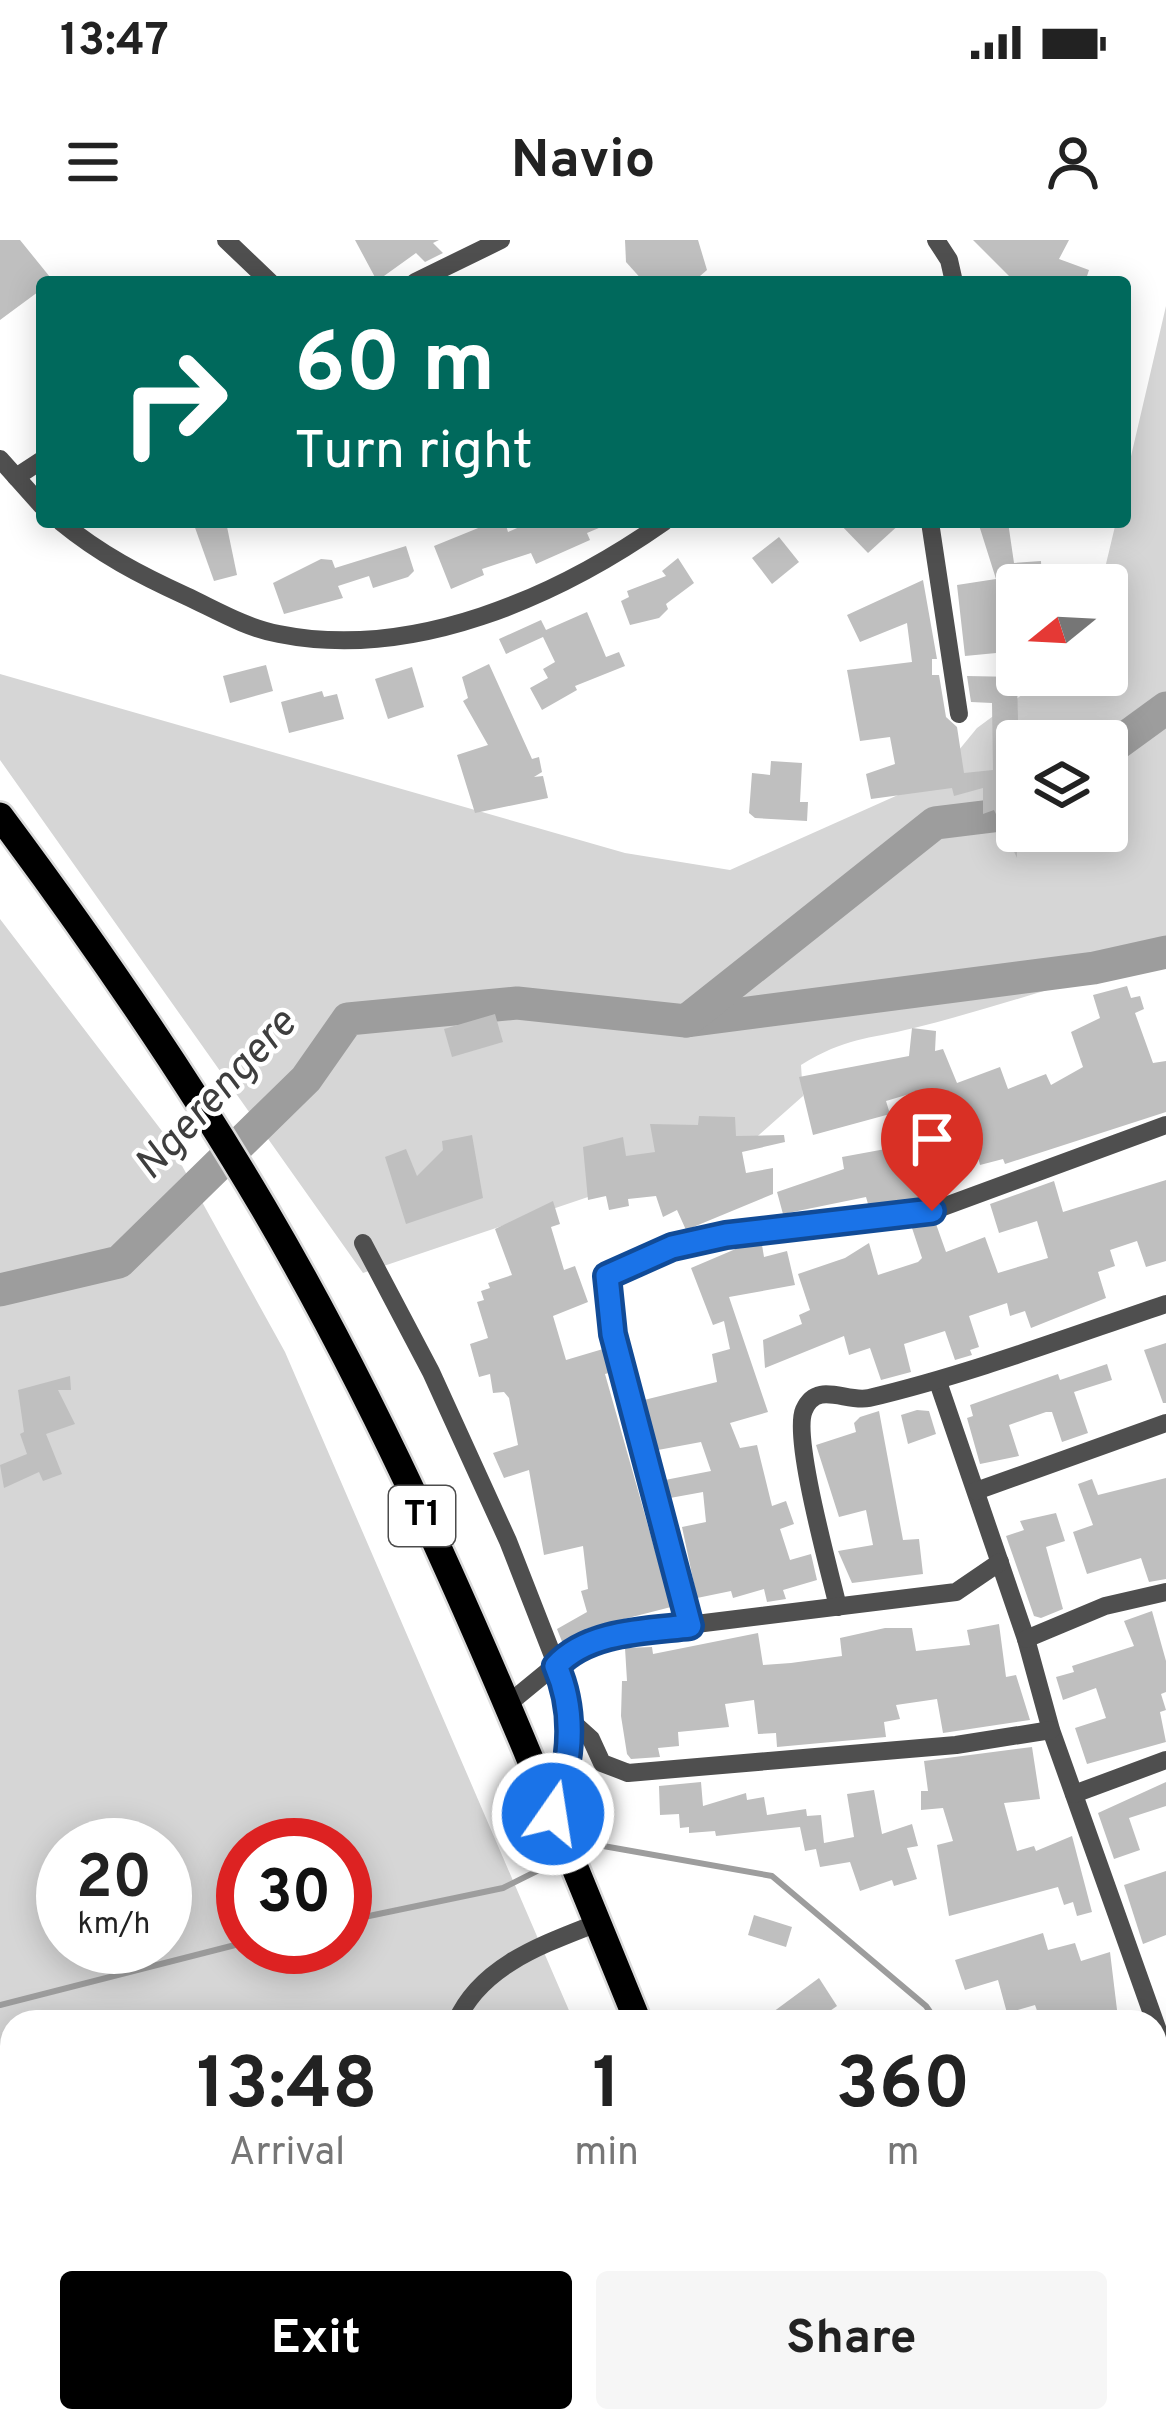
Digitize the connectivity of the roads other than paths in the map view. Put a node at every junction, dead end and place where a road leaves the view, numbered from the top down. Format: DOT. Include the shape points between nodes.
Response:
graph roads {
  1 [pos="226,240"];
  2 [pos="501,240"];
  3 [pos="936,240"];
  4 [pos="264,276"];
  5 [pos="427,276"];
  6 [pos="953,276"];
  7 [pos="0,458"];
  8 [pos="36,464"];
  9 [pos="16,477"];
  10 [pos="36,499"];
  11 [pos="69,528"];
  12 [pos="655,528"];
  13 [pos="931,528"];
  14 [pos="959,714"];
  15 [pos="0,816"];
  16 [pos="1166,1125"];
  17 [pos="364,1244"];
  18 [pos="1166,1304"];
  19 [pos="938,1382"];
  20 [pos="1166,1423"];
  21 [pos="976,1491"];
  22 [pos="1000,1562"];
  23 [pos="1166,1592"];
  24 [pos="838,1607"];
  25 [pos="690,1626"];
  26 [pos="1026,1639"];
  27 [pos="556,1666"];
  28 [pos="508,1705"];
  29 [pos="569,1720"];
  30 [pos="1051,1730"];
  31 [pos="1166,1760"];
  32 [pos="1074,1794"];
  33 [pos="557,1824"];
  34 [pos="597,1923"];
  35 [pos="464,2010"];
  36 [pos="633,2010"];
  37 [pos="1151,2010"];
  1 -- 4 [label="street"];
  2 -- 5 [label="street"];
  3 -- 6 [label="street"];
  7 -- 9 [label="street"];
  8 -- 9 [label="street"];
  9 -- 10 [label="street"];
  11 -- 12 [label="street" via="124,568 260,630 362,639 459,622 526,599"];
  13 -- 14 [label="street"];
  15 -- 28 [label="highway, T1" via="263,1207 407,1485"];
  16 -- 25 [label="street" via="932,1211 726,1235 672,1247 607,1276 613,1334"];
  17 -- 27 [label="street" via="515,1556"];
  18 -- 19 [label="street"];
  19 -- 21 [label="street"];
  19 -- 24 [label="street" via="859,1400 826,1393 804,1408 803,1448"];
  20 -- 21 [label="street"];
  21 -- 22 [label="street"];
  22 -- 24 [label="street" via="956,1592"];
  22 -- 26 [label="street"];
  23 -- 26 [label="street" via="1105,1606"];
  24 -- 25 [label="street"];
  25 -- 27 [label="street" via="623,1633"];
  26 -- 30 [label="street"];
  27 -- 28 [label="street"];
  27 -- 29 [label="street"];
  28 -- 33 [label="highway, T1"];
  29 -- 30 [label="street" via="602,1763 628,1773"];
  29 -- 33 [label="street"];
  30 -- 32 [label="street"];
  31 -- 32 [label="street"];
  32 -- 37 [label="street"];
  33 -- 34 [label="highway, T1"];
  34 -- 35 [label="street" via="521,1954"];
  34 -- 36 [label="highway, T1"];
}
